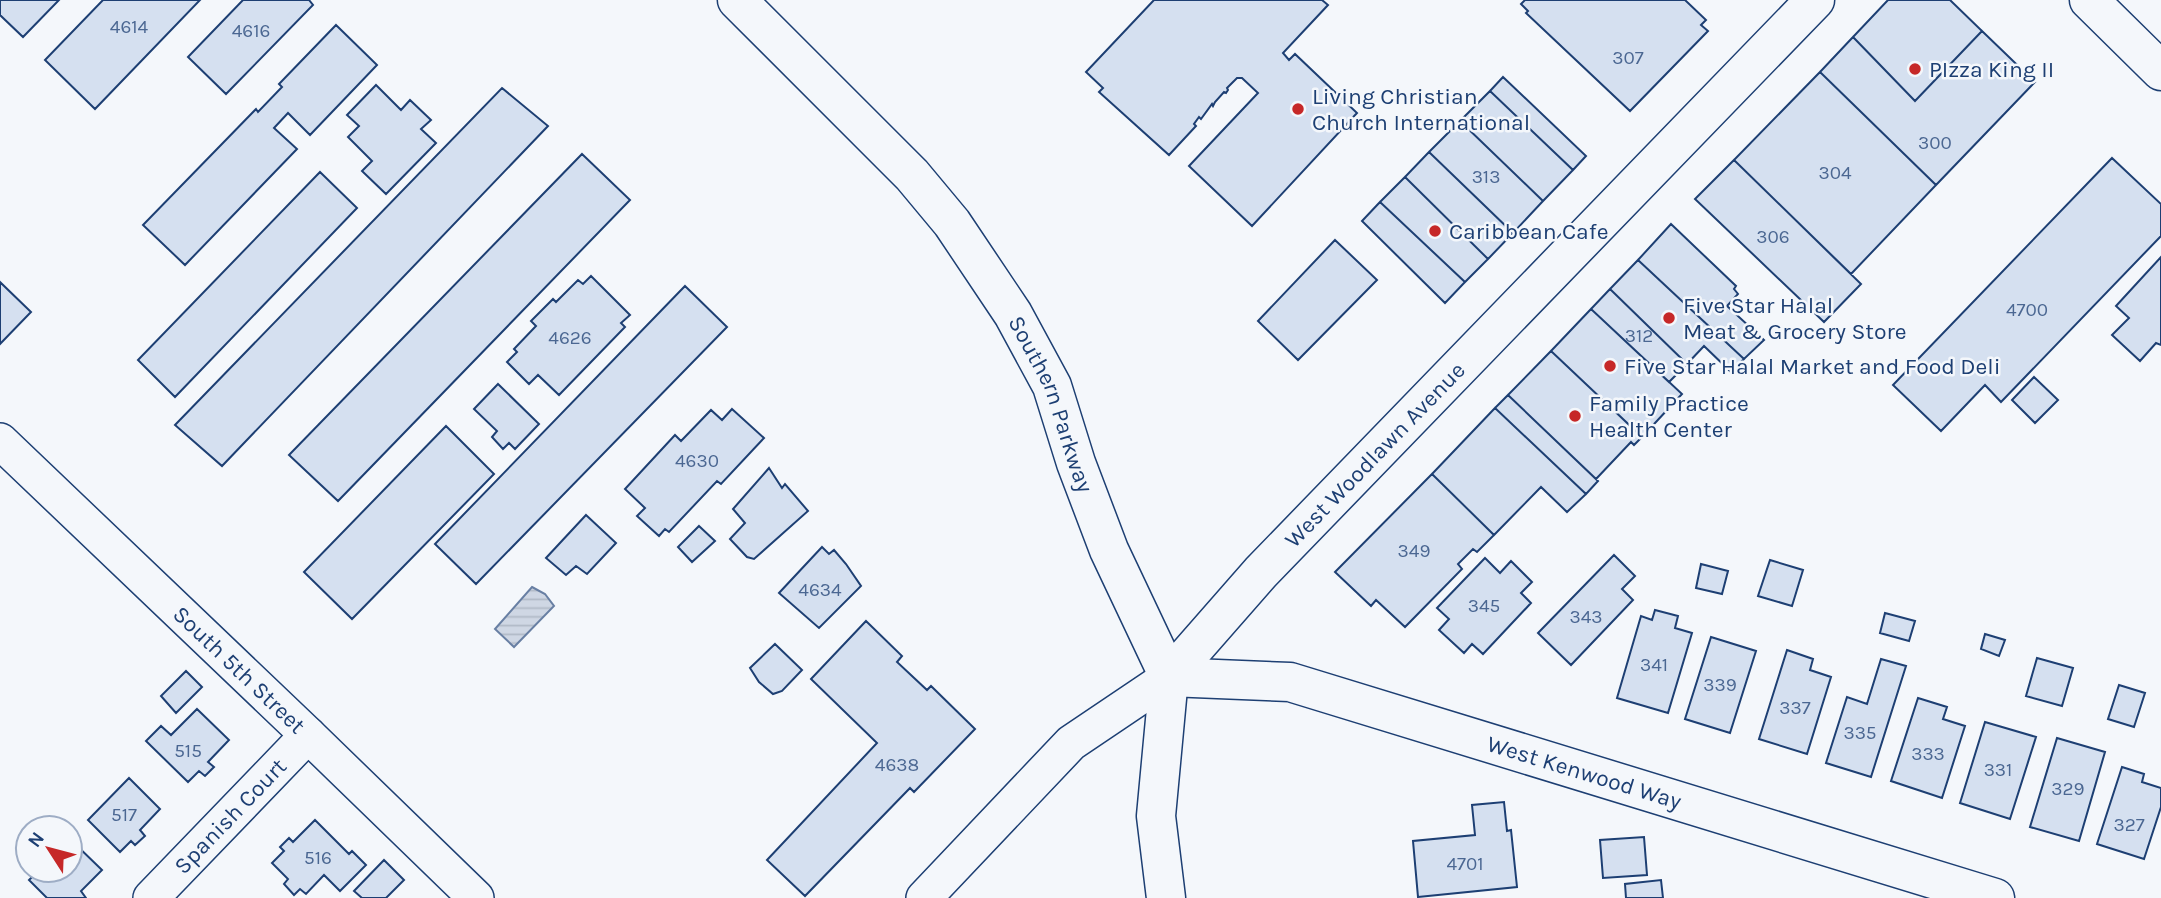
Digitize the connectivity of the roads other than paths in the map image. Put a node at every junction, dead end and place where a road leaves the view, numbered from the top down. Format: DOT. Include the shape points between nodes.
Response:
graph roads {
  1 [pos="737,0"];
  2 [pos="1815,0"];
  3 [pos="2089,0"];
  4 [pos="2161,71"];
  5 [pos="0,441"];
  6 [pos="1169,677"];
  7 [pos="308,735"];
  8 [pos="151,898"];
  9 [pos="476,898"];
  10 [pos="924,898"];
  11 [pos="1166,898"];
  12 [pos="1996,898"];
  1 -- 6 [label="main road, Southern Parkway" via="912,175 952,223 1013,314 1052,386 1110,550"];
  2 -- 6 [label="main road, West Woodlawn Avenue" via="1261,572"];
  3 -- 4 [label="main road"];
  5 -- 7 [label="street, South 5th Street"];
  6 -- 10 [label="street, West Woodlawn Avenue" via="1071,743"];
  6 -- 11 [label="main road" via="1156,816"];
  6 -- 12 [label="main road, West Kenwood Way" via="1290,682"];
  7 -- 8 [label="street, Spanish Court"];
  7 -- 9 [label="street, South 5th Street"];
}
